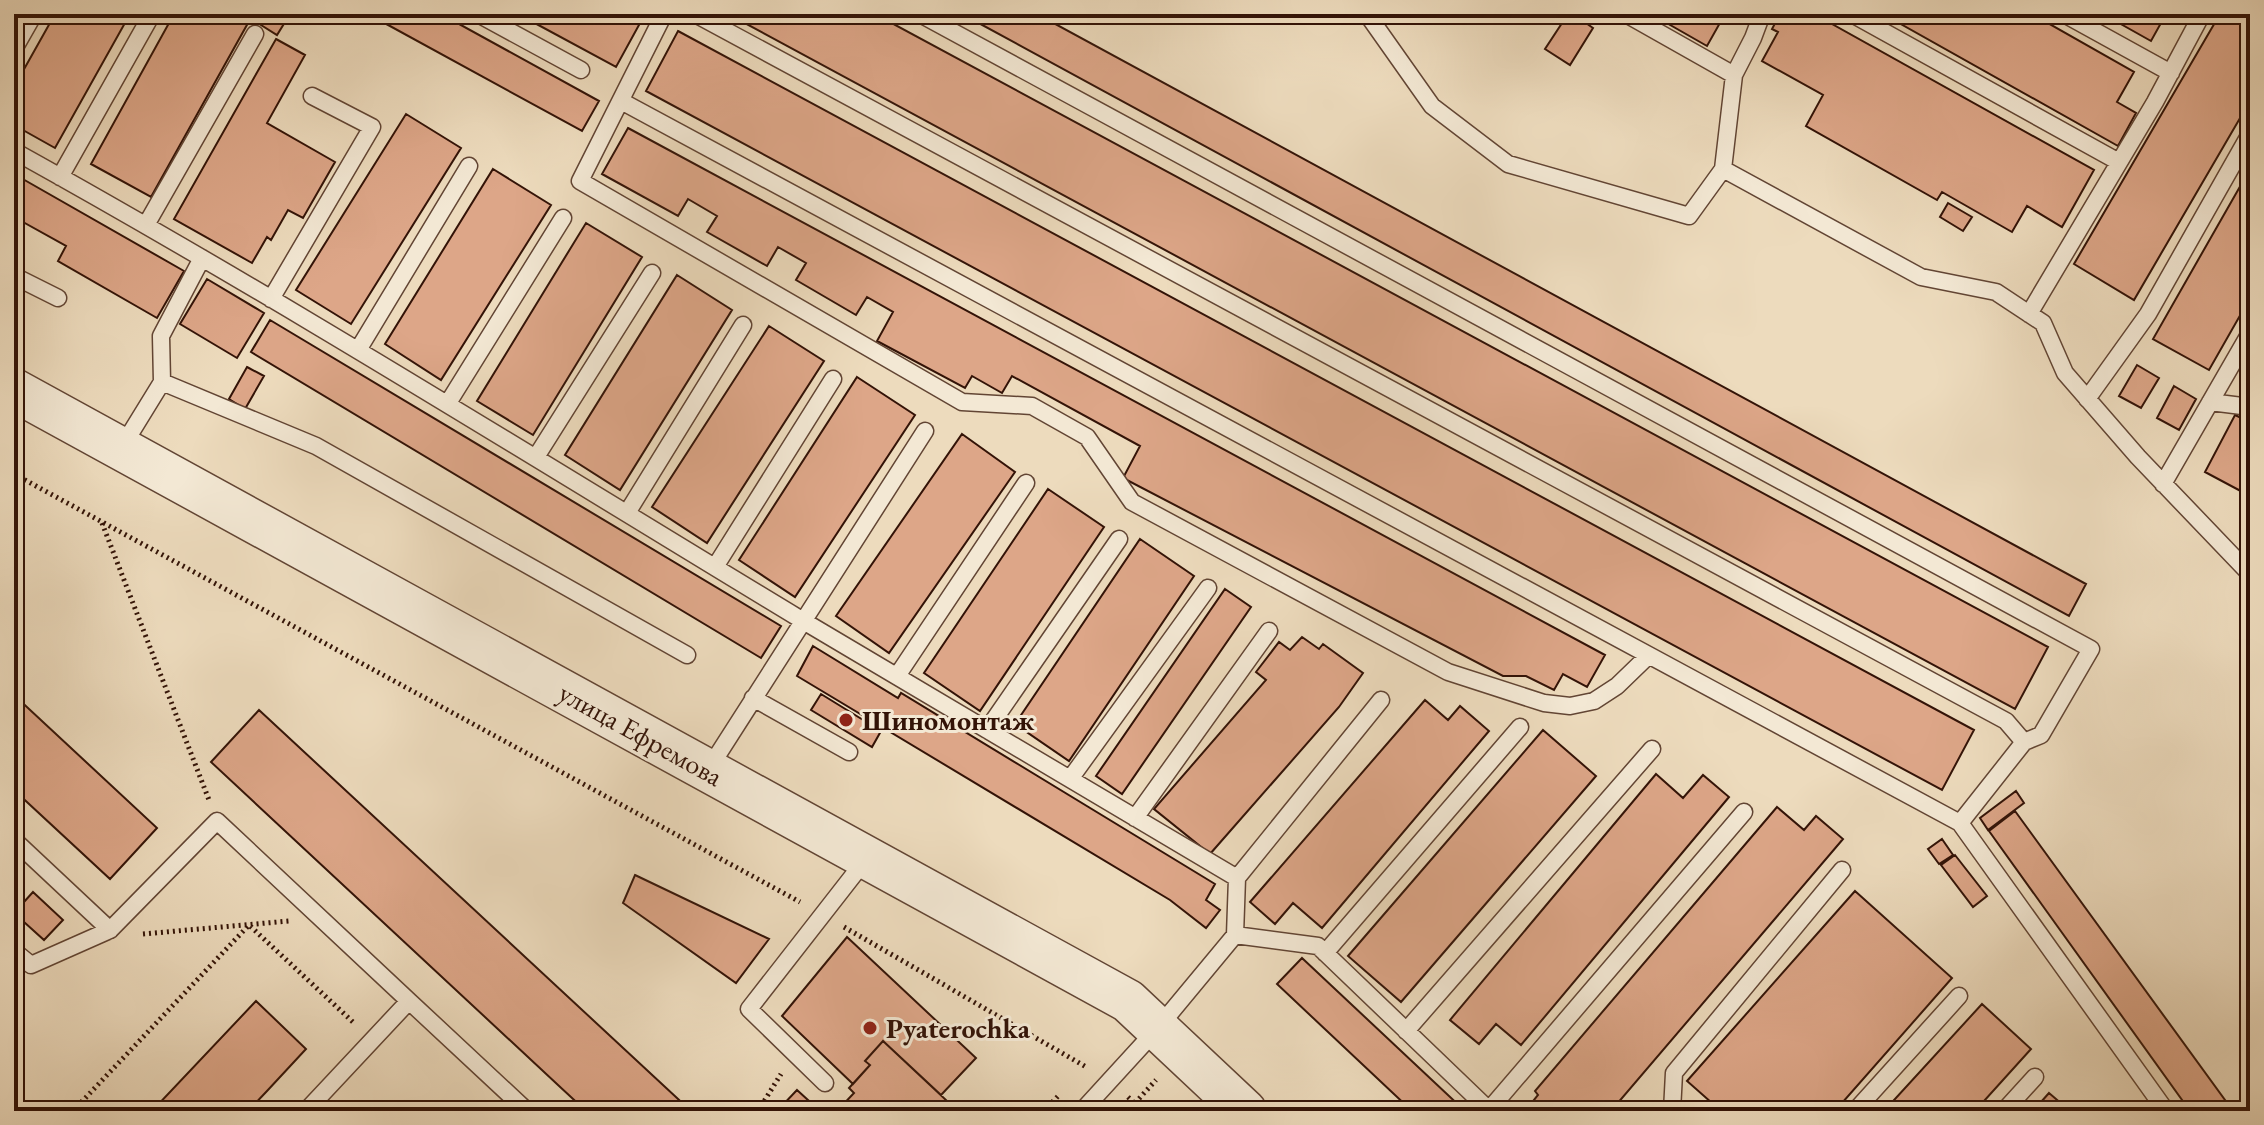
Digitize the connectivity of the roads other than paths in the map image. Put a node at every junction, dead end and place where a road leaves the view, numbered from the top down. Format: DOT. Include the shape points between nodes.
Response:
graph roads {
  1 [pos="34,14"];
  2 [pos="152,14"];
  3 [pos="478,14"];
  4 [pos="664,14"];
  5 [pos="695,14"];
  6 [pos="920,14"];
  7 [pos="1367,14"];
  8 [pos="1626,14"];
  9 [pos="1762,14"];
  10 [pos="1852,14"];
  11 [pos="2064,14"];
  12 [pos="2202,14"];
  13 [pos="255,34"];
  14 [pos="14,49"];
  15 [pos="581,70"];
  16 [pos="2171,73"];
  17 [pos="1734,75"];
  18 [pos="312,96"];
  19 [pos="621,101"];
  20 [pos="2250,134"];
  21 [pos="14,151"];
  22 [pos="2119,162"];
  23 [pos="469,166"];
  24 [pos="1723,169"];
  25 [pos="60,177"];
  26 [pos="563,218"];
  27 [pos="146,225"];
  28 [pos="202,258"];
  29 [pos="652,273"];
  30 [pos="14,276"];
  31 [pos="58,298"];
  32 [pos="271,299"];
  33 [pos="2029,314"];
  34 [pos="743,325"];
  35 [pos="2250,333"];
  36 [pos="358,350"];
  37 [pos="833,379"];
  38 [pos="162,382"];
  39 [pos="14,390"];
  40 [pos="2087,399"];
  41 [pos="2210,402"];
  42 [pos="448,403"];
  43 [pos="2250,407"];
  44 [pos="925,431"];
  45 [pos="121,449"];
  46 [pos="536,457"];
  47 [pos="1026,483"];
  48 [pos="2163,484"];
  49 [pos="627,513"];
  50 [pos="1119,539"];
  51 [pos="715,567"];
  52 [pos="2250,574"];
  53 [pos="1208,588"];
  54 [pos="803,620"];
  55 [pos="1269,631"];
  56 [pos="687,655"];
  57 [pos="1648,656"];
  58 [pos="897,676"];
  59 [pos="753,698"];
  60 [pos="1381,700"];
  61 [pos="1520,727"];
  62 [pos="987,730"];
  63 [pos="2024,742"];
  64 [pos="1652,749"];
  65 [pos="849,752"];
  66 [pos="707,770"];
  67 [pos="1070,779"];
  68 [pos="1744,812"];
  69 [pos="1135,818"];
  70 [pos="1960,823"];
  71 [pos="14,840"];
  72 [pos="867,858"];
  73 [pos="1842,870"];
  74 [pos="1237,878"];
  75 [pos="110,930"];
  76 [pos="1235,935"];
  77 [pos="14,951"];
  78 [pos="1325,953"];
  79 [pos="1959,996"];
  80 [pos="409,1001"];
  81 [pos="1157,1029"];
  82 [pos="1406,1031"];
  83 [pos="2035,1077"];
  84 [pos="825,1083"];
  85 [pos="306,1111"];
  86 [pos="527,1111"];
  87 [pos="1082,1111"];
  88 [pos="1245,1111"];
  89 [pos="1489,1111"];
  90 [pos="1672,1111"];
  91 [pos="1855,1111"];
  92 [pos="2004,1111"];
  93 [pos="2166,1111"];
  1 -- 14 [label="lane"];
  2 -- 25 [label="lane"];
  3 -- 15 [label="lane"];
  4 -- 19 [label="lane"];
  5 -- 63 [label="lane" via="2006,721"];
  6 -- 63 [label="lane" via="2091,649 2041,735"];
  7 -- 24 [label="lane" via="1432,106 1508,164 1689,216"];
  8 -- 17 [label="lane"];
  9 -- 17 [label="lane"];
  10 -- 22 [label="lane"];
  11 -- 16 [label="lane"];
  12 -- 16 [label="lane"];
  13 -- 27 [label="lane"];
  16 -- 22 [label="lane"];
  17 -- 24 [label="lane"];
  18 -- 32 [label="lane" via="372,127"];
  19 -- 57 [label="lane"];
  19 -- 57 [label="lane" via="580,181 962,402 1032,406 1087,437 1132,502 1448,672 1544,703 1570,706 1594,701"];
  20 -- 40 [label="lane" via="2148,314"];
  21 -- 25 [label="lane"];
  22 -- 33 [label="lane"];
  23 -- 36 [label="lane"];
  24 -- 33 [label="lane" via="1921,277 1996,292"];
  25 -- 27 [label="lane"];
  26 -- 42 [label="lane"];
  27 -- 28 [label="lane"];
  28 -- 32 [label="lane"];
  28 -- 38 [label="lane" via="161,336"];
  29 -- 46 [label="lane"];
  30 -- 31 [label="lane"];
  32 -- 36 [label="lane"];
  33 -- 40 [label="lane" via="2043,323 2065,373"];
  34 -- 49 [label="lane"];
  35 -- 41 [label="lane"];
  36 -- 42 [label="lane"];
  37 -- 51 [label="lane"];
  38 -- 45 [label="lane"];
  38 -- 56 [label="lane" via="316,446"];
  39 -- 45 [label="street, улица Ефремова"];
  40 -- 48 [label="lane"];
  41 -- 43 [label="lane"];
  41 -- 48 [label="lane"];
  42 -- 46 [label="lane"];
  44 -- 54 [label="lane"];
  45 -- 66 [label="street, улица Ефремова"];
  46 -- 49 [label="lane"];
  47 -- 58 [label="lane"];
  48 -- 52 [label="lane"];
  49 -- 51 [label="lane"];
  50 -- 62 [label="lane"];
  51 -- 54 [label="lane"];
  53 -- 67 [label="lane"];
  54 -- 58 [label="lane"];
  54 -- 59 [label="lane"];
  55 -- 69 [label="lane"];
  57 -- 70 [label="lane"];
  58 -- 62 [label="lane"];
  59 -- 65 [label="lane"];
  59 -- 66 [label="lane"];
  60 -- 74 [label="lane"];
  61 -- 78 [label="lane"];
  62 -- 67 [label="lane"];
  63 -- 70 [label="lane"];
  64 -- 82 [label="lane"];
  66 -- 72 [label="street, улица Ефремова"];
  67 -- 69 [label="lane"];
  68 -- 89 [label="lane"];
  69 -- 74 [label="lane"];
  70 -- 93 [label="lane"];
  71 -- 75 [label="lane"];
  72 -- 81 [label="street, улица Ефремова" via="1128,1001"];
  72 -- 84 [label="lane" via="749,1009"];
  73 -- 90 [label="lane" via="1674,1073"];
  74 -- 76 [label="lane"];
  75 -- 77 [label="lane" via="31,965"];
  75 -- 80 [label="lane" via="217,821"];
  76 -- 78 [label="lane" via="1318,946"];
  76 -- 81 [label="lane"];
  78 -- 82 [label="lane"];
  79 -- 91 [label="lane"];
  80 -- 85 [label="lane"];
  80 -- 86 [label="lane"];
  81 -- 87 [label="lane"];
  81 -- 88 [label="street, улица Ефремова"];
  82 -- 89 [label="lane"];
  83 -- 92 [label="lane"];
}
